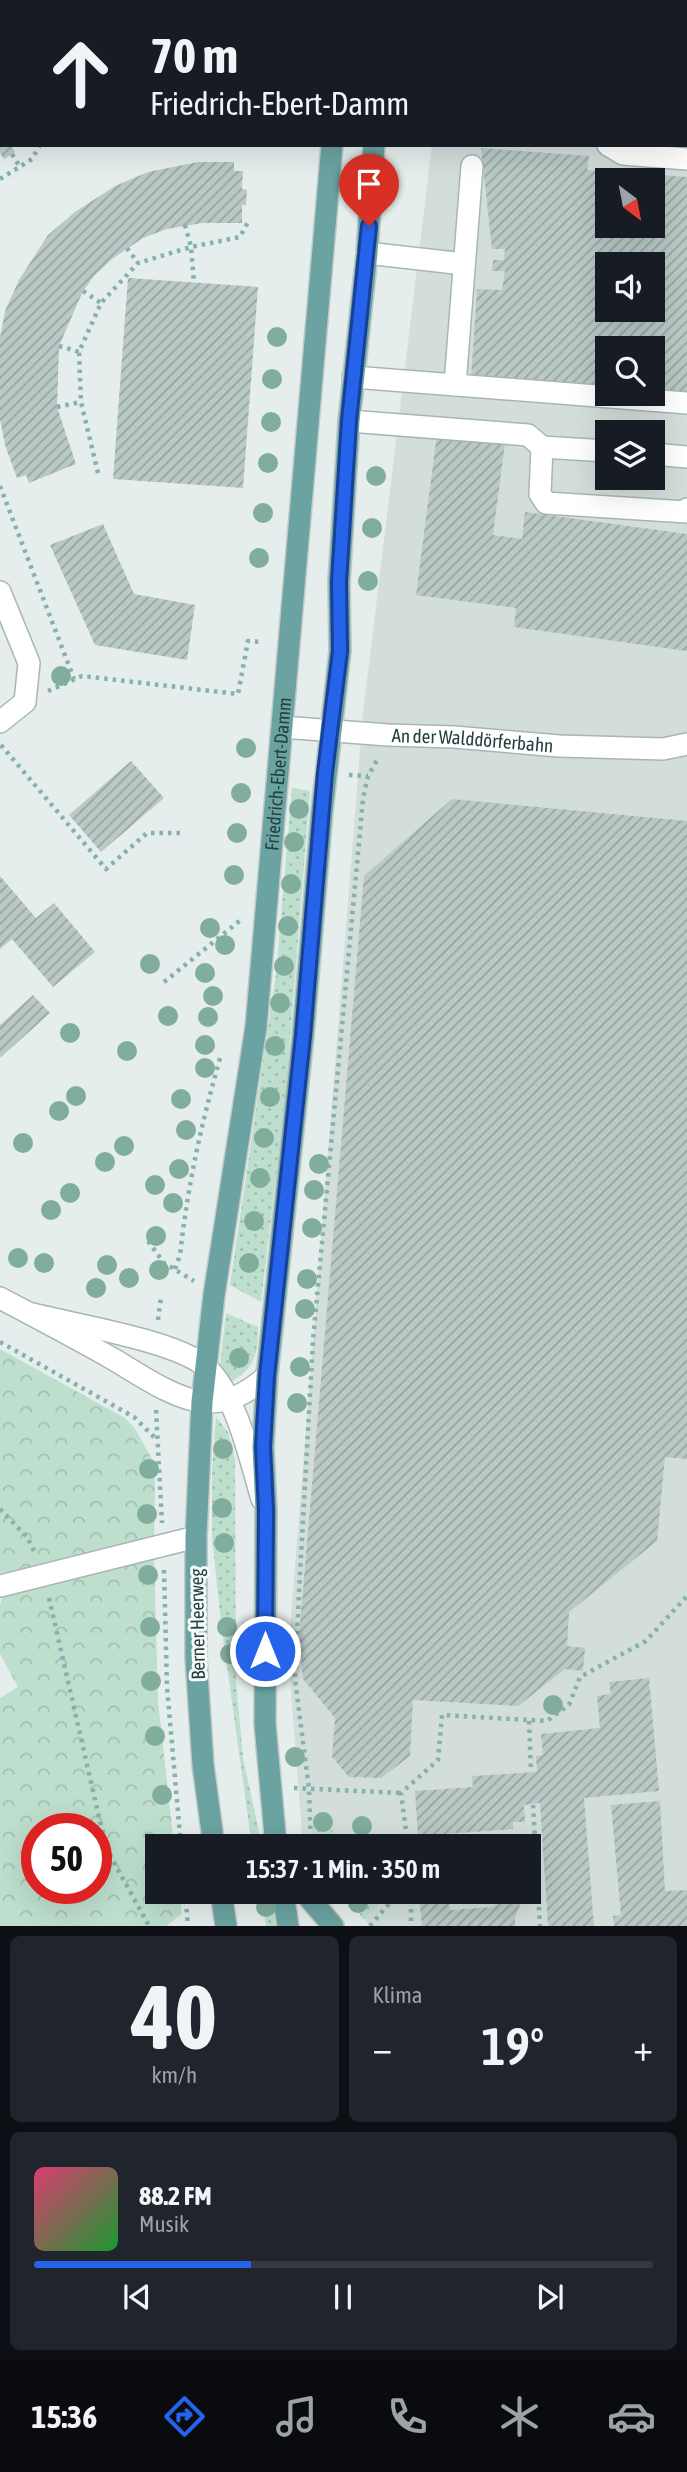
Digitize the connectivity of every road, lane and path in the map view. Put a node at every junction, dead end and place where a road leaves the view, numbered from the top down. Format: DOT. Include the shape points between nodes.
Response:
graph roads {
  1 [pos="39,147"];
  2 [pos="332,147"];
  3 [pos="374,147"];
  4 [pos="611,147"];
  5 [pos="12,154"];
  6 [pos="687,159"];
  7 [pos="472,166"];
  8 [pos="20,167"];
  9 [pos="0,179"];
  10 [pos="249,220"];
  11 [pos="185,225"];
  12 [pos="191,247"];
  13 [pos="127,248"];
  14 [pos="367,253"];
  15 [pos="138,263"];
  16 [pos="464,264"];
  17 [pos="194,282"];
  18 [pos="83,290"];
  19 [pos="101,303"];
  20 [pos="59,346"];
  21 [pos="79,352"];
  22 [pos="353,377"];
  23 [pos="455,385"];
  24 [pos="81,402"];
  25 [pos="687,403"];
  26 [pos="57,407"];
  27 [pos="349,421"];
  28 [pos="542,447"];
  29 [pos="595,451"];
  30 [pos="665,455"];
  31 [pos="687,457"];
  32 [pos="98,473"];
  33 [pos="0,486"];
  34 [pos="687,509"];
  35 [pos="0,592"];
  36 [pos="261,642"];
  37 [pos="74,679"];
  38 [pos="25,702"];
  39 [pos="0,722"];
  40 [pos="282,727"];
  41 [pos="330,731"];
  42 [pos="0,744"];
  43 [pos="687,744"];
  44 [pos="663,749"];
  45 [pos="687,757"];
  46 [pos="377,760"];
  47 [pos="183,833"];
  48 [pos="268,901"];
  49 [pos="164,982"];
  50 [pos="221,1055"];
  51 [pos="148,1241"];
  52 [pos="176,1269"];
  53 [pos="214,1296"];
  54 [pos="0,1298"];
  55 [pos="32,1314"];
  56 [pos="0,1342"];
  57 [pos="205,1367"];
  58 [pos="267,1376"];
  59 [pos="229,1400"];
  60 [pos="202,1402"];
  61 [pos="156,1429"];
  62 [pos="157,1440"];
  63 [pos="0,1509"];
  64 [pos="266,1511"];
  65 [pos="196,1537"];
  66 [pos="163,1545"];
  67 [pos="44,1573"];
  68 [pos="0,1586"];
  69 [pos="687,1596"];
  70 [pos="528,1721"];
  71 [pos="531,1772"];
  72 [pos="270,1786"];
  73 [pos="309,1788"];
  74 [pos="401,1793"];
  75 [pos="533,1805"];
  76 [pos="180,1834"];
  77 [pos="212,1834"];
  78 [pos="275,1834"];
  79 [pos="311,1834"];
  80 [pos="406,1834"];
  81 [pos="535,1834"];
  82 [pos="186,1904"];
  83 [pos="223,1904"];
  84 [pos="285,1904"];
  85 [pos="314,1904"];
  86 [pos="389,1904"];
  87 [pos="411,1904"];
  88 [pos="539,1904"];
  89 [pos="149,1926"];
  90 [pos="188,1926"];
  91 [pos="226,1926"];
  92 [pos="288,1926"];
  93 [pos="333,1926"];
  94 [pos="370,1926"];
  95 [pos="411,1926"];
  96 [pos="540,1926"];
  1 -- 8 [label="path"];
  2 -- 40 [label="main road, Friedrich-Ebert-Damm"];
  3 -- 14 [label="main road"];
  4 -- 6 [label="street" via="623,154"];
  5 -- 8 [label="path"];
  7 -- 16 [label="street"];
  8 -- 9 [label="path"];
  10 -- 12 [label="path" via="240,237"];
  11 -- 12 [label="path"];
  12 -- 15 [label="path"];
  12 -- 17 [label="path"];
  13 -- 15 [label="path"];
  14 -- 16 [label="street"];
  14 -- 22 [label="main road"];
  15 -- 19 [label="path"];
  16 -- 23 [label="street"];
  18 -- 19 [label="path"];
  19 -- 21 [label="path"];
  20 -- 21 [label="path"];
  21 -- 24 [label="path"];
  22 -- 23 [label="street"];
  22 -- 27 [label="main road"];
  23 -- 25 [label="street"];
  24 -- 26 [label="path"];
  24 -- 32 [label="path"];
  27 -- 28 [label="street" via="528,435"];
  27 -- 41 [label="main road" via="339,582 340,651"];
  28 -- 29 [label="street"];
  28 -- 34 [label="street" via="540,494 546,503"];
  30 -- 31 [label="street"];
  33 -- 37 [label="path"];
  35 -- 38 [label="street" via="29,663"];
  36 -- 37 [label="path" via="248,641 238,694 82,676"];
  37 -- 38 [label="path"];
  38 -- 39 [label="street"];
  40 -- 41 [label="street, An der Walddörferbahn"];
  40 -- 48 [label="main road, Friedrich-Ebert-Damm"];
  41 -- 44 [label="street, An der Walddörferbahn"];
  41 -- 58 [label="main road"];
  42 -- 47 [label="path" via="106,869 147,833"];
  43 -- 44 [label="street, An der Walddörferbahn"];
  44 -- 45 [label="street, An der Walddörferbahn"];
  46 -- 73 [label="path" via="363,799 313,1353 295,1679"];
  48 -- 49 [label="path"];
  48 -- 53 [label="main road, Friedrich-Ebert-Damm" via="248,1085"];
  50 -- 52 [label="path" via="193,1165"];
  51 -- 52 [label="path" via="164,1263"];
  52 -- 53 [label="path"];
  53 -- 57 [label="main road, Friedrich-Ebert-Damm"];
  54 -- 55 [label="street"];
  55 -- 57 [label="street" via="156,1343"];
  55 -- 60 [label="street" via="155,1384"];
  56 -- 62 [label="path" via="134,1417"];
  57 -- 59 [label="street"];
  57 -- 60 [label="main road, Friedrich-Ebert-Damm"];
  58 -- 59 [label="street"];
  58 -- 64 [label="main road"];
  59 -- 60 [label="street"];
  59 -- 64 [label="street"];
  60 -- 65 [label="main road, Berner Heerweg"];
  61 -- 62 [label="path"];
  62 -- 66 [label="path"];
  63 -- 67 [label="path" via="27,1537"];
  64 -- 72 [label="main road" via="265,1724"];
  65 -- 66 [label="street"];
  65 -- 77 [label="main road, Berner Heerweg" via="196,1658 202,1765"];
  66 -- 67 [label="street"];
  66 -- 76 [label="path" via="167,1687"];
  67 -- 68 [label="street"];
  67 -- 89 [label="path" via="101,1826 111,1857"];
  69 -- 70 [label="path" via="646,1642 580,1677 569,1705 547,1721"];
  70 -- 71 [label="path"];
  70 -- 74 [label="path" via="442,1715 439,1760"];
  72 -- 73 [label="path"];
  72 -- 78 [label="main road"];
  73 -- 74 [label="path"];
  73 -- 79 [label="path"];
  74 -- 80 [label="path"];
  75 -- 81 [label="path"];
  82 -- 90 [label="path"];
  83 -- 91 [label="main road"];
  84 -- 92 [label="main road"];
  85 -- 93 [label="main road"];
  86 -- 94 [label="path"];
  87 -- 95 [label="path"];
  88 -- 96 [label="path"];
}
